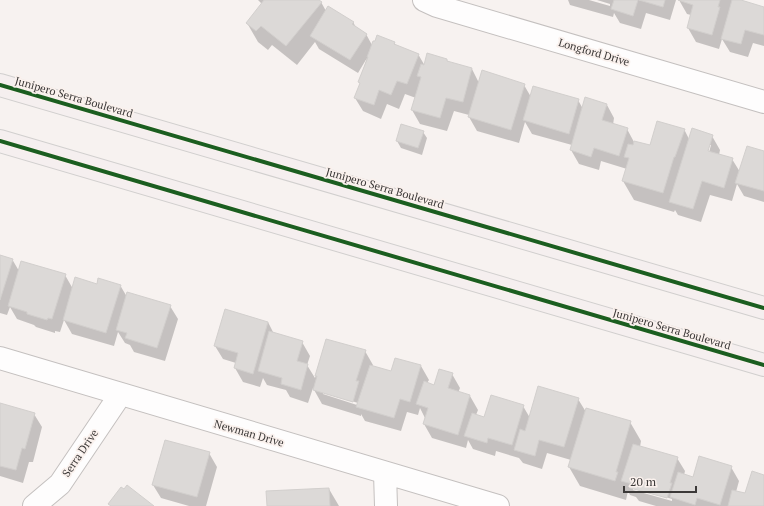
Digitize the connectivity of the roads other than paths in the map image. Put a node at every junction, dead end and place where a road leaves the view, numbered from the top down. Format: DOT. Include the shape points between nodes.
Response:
graph roads {
  1 [pos="424,0"];
  2 [pos="0,85"];
  3 [pos="764,102"];
  4 [pos="0,141"];
  5 [pos="764,308"];
  6 [pos="0,358"];
  7 [pos="764,365"];
  8 [pos="120,395"];
  9 [pos="384,472"];
  10 [pos="34,506"];
  11 [pos="386,506"];
  12 [pos="498,506"];
  1 -- 3 [label="street, Longford Drive" via="437,6"];
  2 -- 5 [label="main road, Junipero Serra Boulevard"];
  4 -- 7 [label="main road, Junipero Serra Boulevard"];
  6 -- 8 [label="street, Newman Drive"];
  8 -- 9 [label="street, Newman Drive"];
  8 -- 10 [label="street, Serra Drive" via="60,484"];
  9 -- 11 [label="street"];
  9 -- 12 [label="street, Newman Drive"];
}
